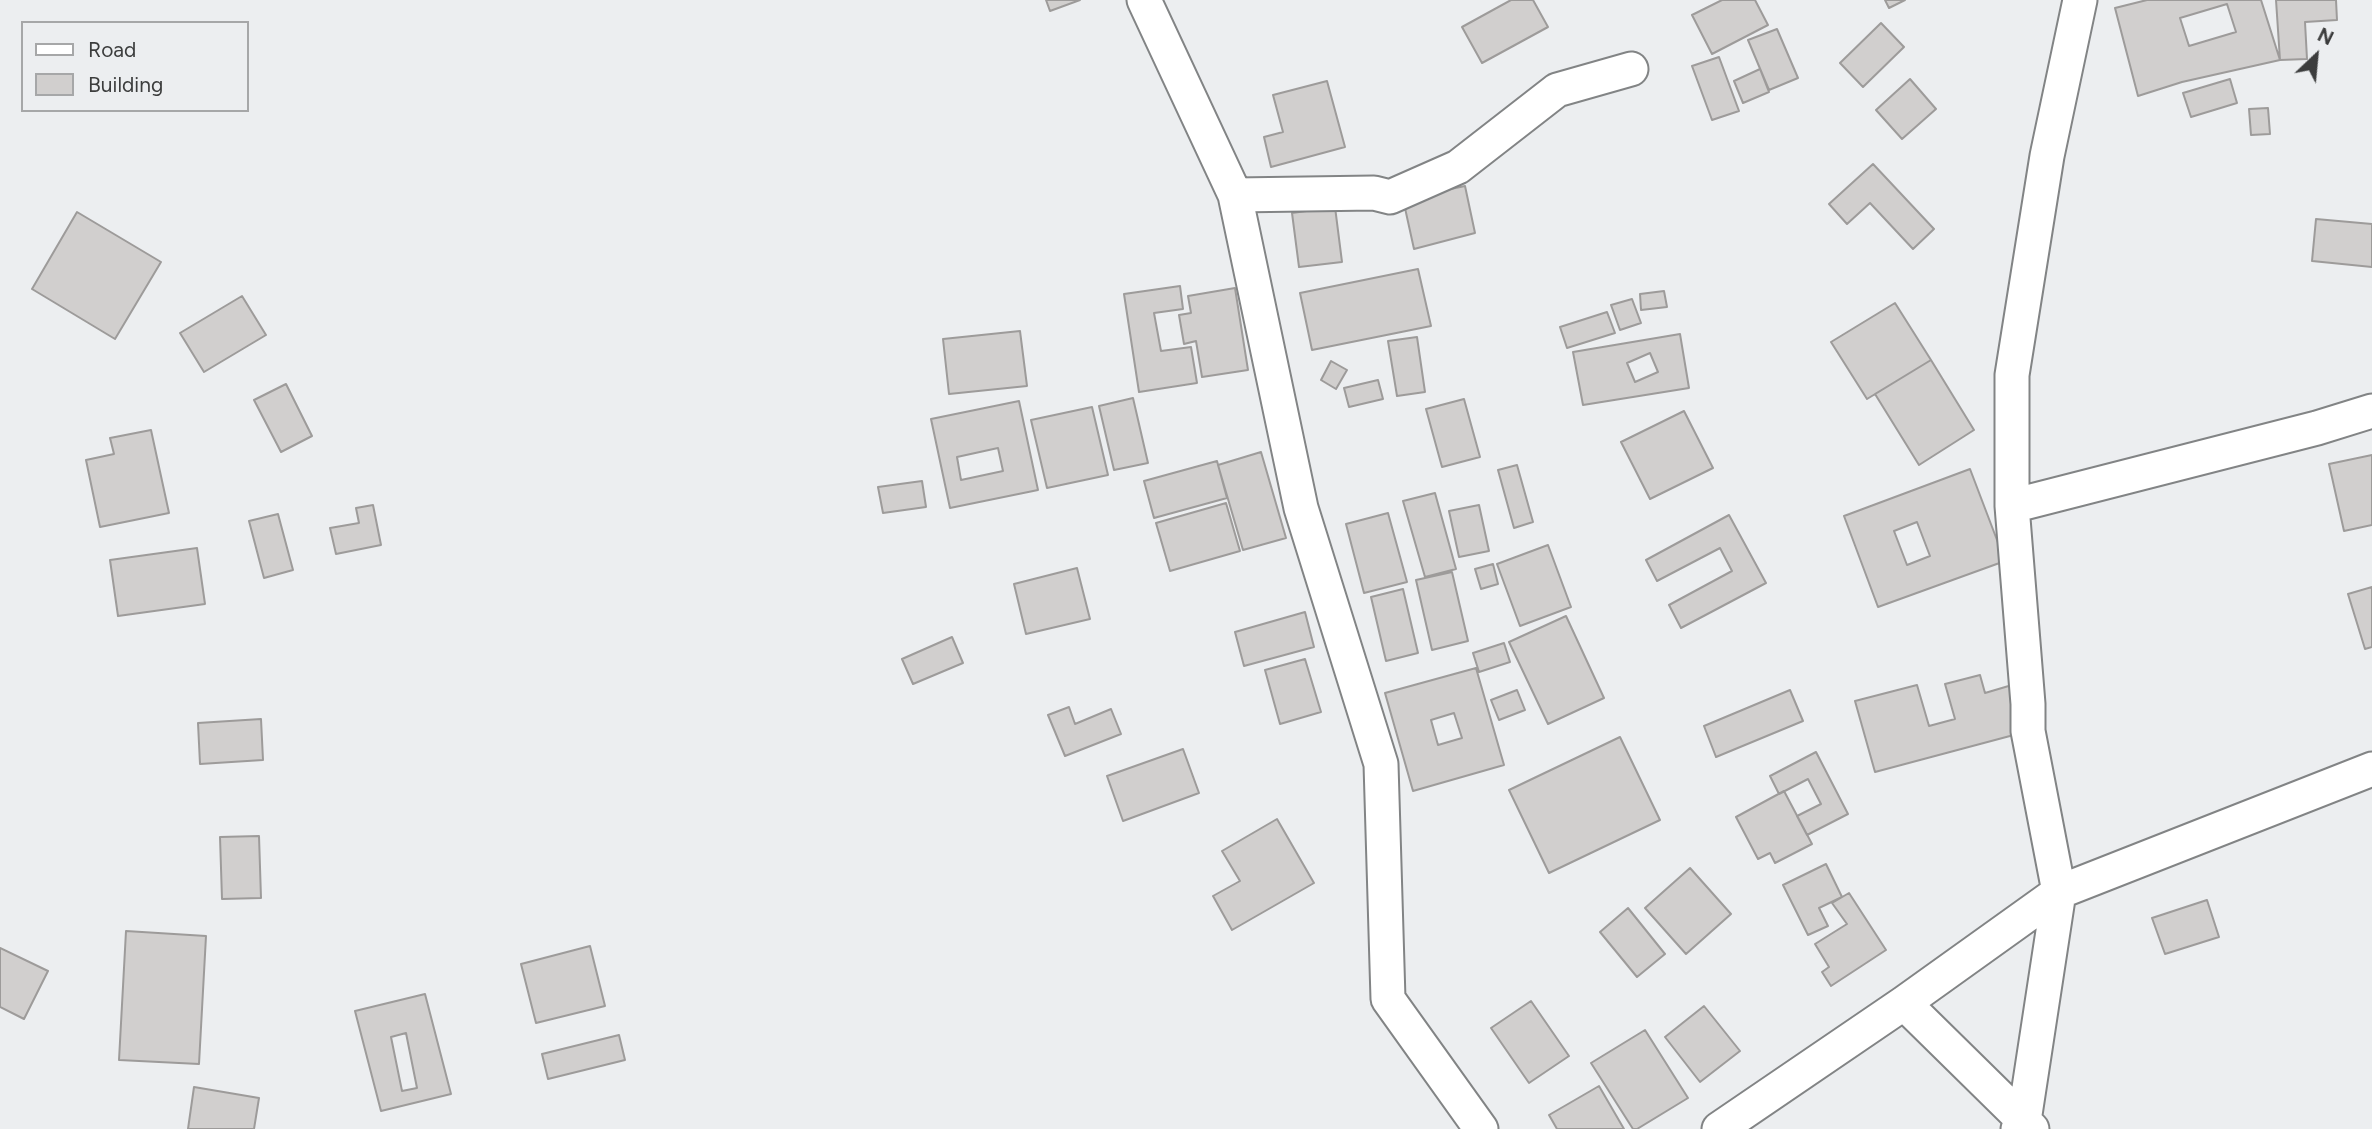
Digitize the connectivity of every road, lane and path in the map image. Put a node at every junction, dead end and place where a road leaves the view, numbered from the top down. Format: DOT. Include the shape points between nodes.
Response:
graph roads {
  1 [pos="1144,0"];
  2 [pos="2080,0"];
  3 [pos="1631,69"];
  4 [pos="1235,195"];
  5 [pos="2372,411"];
  6 [pos="2012,506"];
  7 [pos="2372,769"];
  8 [pos="2059,892"];
  9 [pos="1904,1003"];
  10 [pos="2024,1126"];
  11 [pos="1480,1129"];
  12 [pos="1719,1129"];
  1 -- 4 [label="street"];
  2 -- 6 [label="street" via="2047,156 2012,375"];
  3 -- 4 [label="street" via="1557,90 1458,167 1390,197 1374,193"];
  4 -- 11 [label="street" via="1301,508 1381,764 1388,999"];
  5 -- 6 [label="street"];
  6 -- 8 [label="street" via="2028,731"];
  7 -- 8 [label="street"];
  8 -- 9 [label="street"];
  8 -- 10 [label="street"];
  9 -- 10 [label="street"];
  9 -- 12 [label="street"];
}
